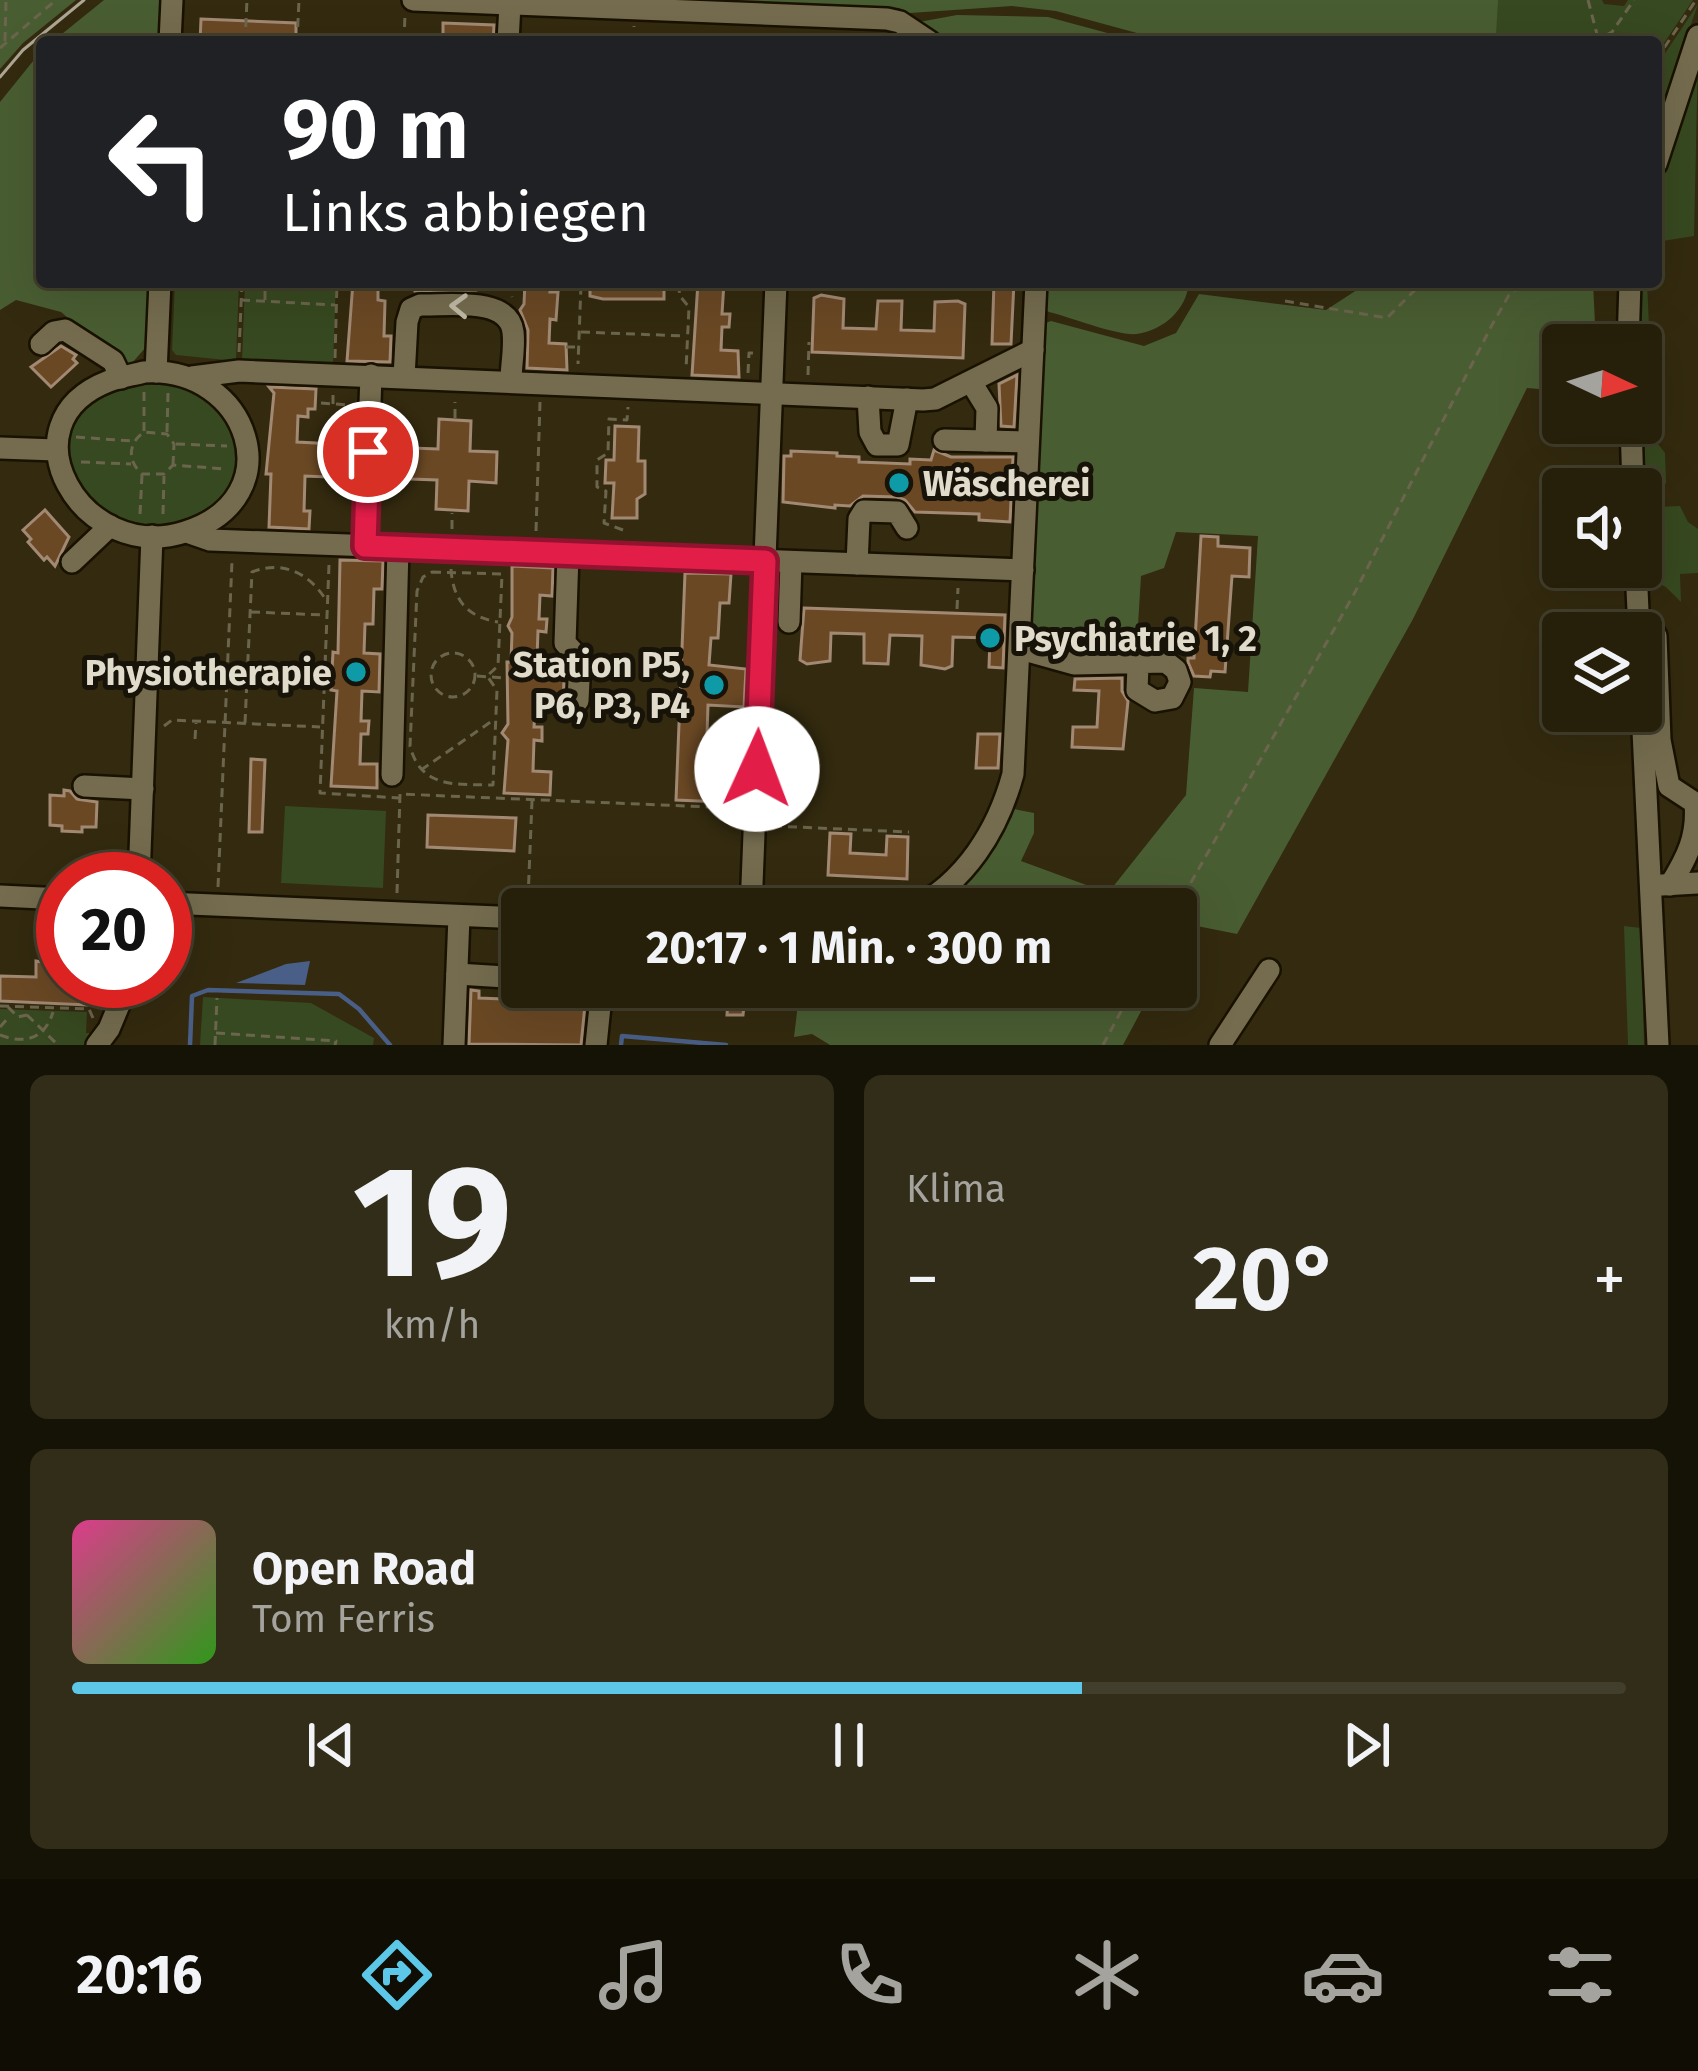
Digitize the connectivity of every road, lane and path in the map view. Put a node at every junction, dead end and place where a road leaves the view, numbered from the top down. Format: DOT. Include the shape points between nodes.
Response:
graph roads {
  1 [pos="6,0"];
  2 [pos="56,0"];
  3 [pos="172,0"];
  4 [pos="247,0"];
  5 [pos="299,0"];
  6 [pos="409,0"];
  7 [pos="1588,0"];
  8 [pos="1634,0"];
  9 [pos="1696,0"];
  10 [pos="510,4"];
  11 [pos="784,15"];
  12 [pos="170,36"];
  13 [pos="245,36"];
  14 [pos="297,36"];
  15 [pos="405,36"];
  16 [pos="508,36"];
  17 [pos="783,36"];
  18 [pos="919,36"];
  19 [pos="1596,36"];
  20 [pos="1605,36"];
  21 [pos="1698,36"];
  22 [pos="5,43"];
  23 [pos="0,48"];
  24 [pos="1662,51"];
  25 [pos="1662,146"];
  26 [pos="160,288"];
  27 [pos="242,288"];
  28 [pos="265,288"];
  29 [pos="338,288"];
  30 [pos="581,288"];
  31 [pos="680,288"];
  32 [pos="776,288"];
  33 [pos="1036,288"];
  34 [pos="1417,288"];
  35 [pos="1518,288"];
  36 [pos="1630,288"];
  37 [pos="241,300"];
  38 [pos="1285,301"];
  39 [pos="265,302"];
  40 [pos="337,305"];
  41 [pos="1629,324"];
  42 [pos="580,332"];
  43 [pos="687,336"];
  44 [pos="809,342"];
  45 [pos="40,344"];
  46 [pos="566,347"];
  47 [pos="579,347"];
  48 [pos="1033,350"];
  49 [pos="239,370"];
  50 [pos="157,372"];
  51 [pos="334,374"];
  52 [pos="371,375"];
  53 [pos="192,377"];
  54 [pos="404,377"];
  55 [pos="122,378"];
  56 [pos="511,381"];
  57 [pos="541,382"];
  58 [pos="971,382"];
  59 [pos="578,384"];
  60 [pos="684,390"];
  61 [pos="773,394"];
  62 [pos="808,395"];
  63 [pos="868,397"];
  64 [pos="907,399"];
  65 [pos="321,403"];
  66 [pos="370,406"];
  67 [pos="627,420"];
  68 [pos="144,432"];
  69 [pos="167,434"];
  70 [pos="944,440"];
  71 [pos="134,441"];
  72 [pos="986,441"];
  73 [pos="1028,442"];
  74 [pos="174,444"];
  75 [pos="0,448"];
  76 [pos="57,449"];
  77 [pos="249,459"];
  78 [pos="133,464"];
  79 [pos="173,465"];
  80 [pos="142,473"];
  81 [pos="164,474"];
  82 [pos="110,526"];
  83 [pos="907,528"];
  84 [pos="623,530"];
  85 [pos="187,532"];
  86 [pos="151,536"];
  87 [pos="329,545"];
  88 [pos="365,546"];
  89 [pos="398,547"];
  90 [pos="232,550"];
  91 [pos="536,552"];
  92 [pos="568,554"];
  93 [pos="451,560"];
  94 [pos="765,561"];
  95 [pos="72,562"];
  96 [pos="791,562"];
  97 [pos="857,564"];
  98 [pos="958,568"];
  99 [pos="1023,570"];
  100 [pos="327,601"];
  101 [pos="764,608"];
  102 [pos="957,609"];
  103 [pos="250,612"];
  104 [pos="327,615"];
  105 [pos="500,622"];
  106 [pos="1020,649"];
  107 [pos="1138,666"];
  108 [pos="474,676"];
  109 [pos="487,676"];
  110 [pos="505,677"];
  111 [pos="578,700"];
  112 [pos="496,719"];
  113 [pos="196,722"];
  114 [pos="225,722"];
  115 [pos="244,723"];
  116 [pos="145,727"];
  117 [pos="322,727"];
  118 [pos="1645,732"];
  119 [pos="1660,732"];
  120 [pos="195,739"];
  121 [pos="419,771"];
  122 [pos="392,775"];
  123 [pos="84,786"];
  124 [pos="143,789"];
  125 [pos="399,798"];
  126 [pos="532,799"];
  127 [pos="755,817"];
  128 [pos="909,832"];
  129 [pos="140,852"];
  130 [pos="1698,884"];
  131 [pos="1660,885"];
  132 [pos="527,888"];
  133 [pos="752,888"];
  134 [pos="944,888"];
  135 [pos="1188,888"];
  136 [pos="218,889"];
  137 [pos="0,896"];
  138 [pos="36,898"];
  139 [pos="192,904"];
  140 [pos="397,913"];
  141 [pos="501,913"];
  142 [pos="458,916"];
  143 [pos="1269,970"];
  144 [pos="457,974"];
  145 [pos="501,977"];
  146 [pos="218,998"];
  147 [pos="0,1006"];
  148 [pos="8,1006"];
  149 [pos="29,1007"];
  150 [pos="36,1007"];
  151 [pos="54,1008"];
  152 [pos="116,1008"];
  153 [pos="600,1008"];
  154 [pos="1123,1008"];
  155 [pos="11,1015"];
  156 [pos="27,1015"];
  157 [pos="0,1028"];
  158 [pos="44,1031"];
  159 [pos="216,1033"];
  160 [pos="0,1035"];
  161 [pos="103,1037"];
  162 [pos="58,1045"];
  163 [pos="215,1045"];
  164 [pos="335,1045"];
  165 [pos="454,1045"];
  166 [pos="596,1045"];
  167 [pos="1103,1045"];
  168 [pos="1220,1045"];
  169 [pos="1658,1045"];
  1 -- 22 [label="path"];
  2 -- 22 [label="path"];
  3 -- 12 [label="lane"];
  4 -- 13 [label="path"];
  5 -- 14 [label="path"];
  6 -- 10 [label="lane"];
  6 -- 15 [label="path"];
  7 -- 19 [label="path"];
  8 -- 20 [label="path"];
  9 -- 24 [label="path"];
  10 -- 11 [label="lane"];
  10 -- 16 [label="lane"];
  11 -- 17 [label="lane"];
  11 -- 18 [label="lane" via="886,19"];
  21 -- 25 [label="lane"];
  22 -- 23 [label="path"];
  26 -- 50 [label="lane"];
  27 -- 37 [label="path"];
  28 -- 39 [label="path"];
  29 -- 40 [label="path"];
  30 -- 42 [label="path"];
  31 -- 43 [label="path" via="689,307"];
  32 -- 61 [label="lane"];
  33 -- 48 [label="lane"];
  34 -- 38 [label="path" via="1387,318"];
  35 -- 135 [label="path"];
  36 -- 41 [label="lane"];
  37 -- 39 [label="path"];
  37 -- 49 [label="path"];
  39 -- 40 [label="path"];
  40 -- 51 [label="path"];
  42 -- 43 [label="path"];
  42 -- 47 [label="path"];
  43 -- 60 [label="path"];
  44 -- 62 [label="path"];
  45 -- 55 [label="lane" via="65,330 113,361"];
  46 -- 47 [label="path"];
  47 -- 59 [label="path"];
  48 -- 58 [label="lane"];
  48 -- 73 [label="lane"];
  49 -- 51 [label="lane"];
  49 -- 53 [label="lane"];
  50 -- 53 [label="lane"];
  50 -- 55 [label="lane"];
  50 -- 68 [label="path"];
  50 -- 69 [label="path"];
  51 -- 52 [label="lane"];
  52 -- 54 [label="lane"];
  52 -- 66 [label="lane"];
  53 -- 77 [label="lane" via="233,411"];
  54 -- 56 [label="lane"];
  56 -- 54 [label="lane, one-way" via="513,328 491,307 411,309"];
  55 -- 76 [label="lane" via="73,408"];
  56 -- 57 [label="lane"];
  57 -- 59 [label="lane"];
  57 -- 91 [label="path"];
  58 -- 64 [label="lane" via="935,399"];
  58 -- 72 [label="lane" via="987,408"];
  59 -- 60 [label="lane"];
  60 -- 61 [label="lane"];
  61 -- 62 [label="lane"];
  61 -- 94 [label="lane"];
  62 -- 63 [label="lane"];
  63 -- 64 [label="lane"];
  63 -- 64 [label="lane" via="877,445 898,446"];
  65 -- 66 [label="path"];
  66 -- 88 [label="lane"];
  67 -- 84 [label="path" via="609,419 608,453 597,460 604,523"];
  68 -- 69 [label="path"];
  68 -- 71 [label="path"];
  69 -- 74 [label="path"];
  70 -- 72 [label="lane"];
  71 -- 76 [label="path"];
  71 -- 78 [label="path"];
  72 -- 73 [label="lane"];
  73 -- 99 [label="lane"];
  74 -- 77 [label="path"];
  74 -- 79 [label="path"];
  75 -- 76 [label="lane"];
  76 -- 78 [label="path"];
  76 -- 82 [label="lane" via="74,501"];
  77 -- 79 [label="path"];
  77 -- 85 [label="lane" via="237,494"];
  78 -- 80 [label="path"];
  79 -- 81 [label="path"];
  80 -- 81 [label="path"];
  80 -- 86 [label="path"];
  81 -- 86 [label="path"];
  82 -- 86 [label="lane"];
  82 -- 95 [label="lane"];
  83 -- 97 [label="lane" via="897,512 864,511"];
  85 -- 86 [label="lane"];
  85 -- 87 [label="lane"];
  86 -- 116 [label="lane"];
  87 -- 88 [label="lane"];
  87 -- 100 [label="path"];
  88 -- 89 [label="lane"];
  89 -- 93 [label="lane"];
  89 -- 122 [label="lane"];
  90 -- 114 [label="path"];
  91 -- 92 [label="lane"];
  91 -- 93 [label="lane"];
  92 -- 94 [label="lane"];
  92 -- 111 [label="lane" via="565,643 580,659"];
  93 -- 105 [label="path" via="452,588 464,608"];
  93 -- 105 [label="path" via="502,574"];
  93 -- 121 [label="path" via="423,577 417,591 410,746"];
  94 -- 96 [label="lane"];
  94 -- 101 [label="lane"];
  96 -- 97 [label="lane"];
  96 -- 101 [label="lane" via="789,616"];
  97 -- 98 [label="lane"];
  98 -- 99 [label="lane"];
  98 -- 102 [label="path"];
  99 -- 106 [label="lane"];
  100 -- 103 [label="path" via="289,568 266,567 252,572"];
  100 -- 104 [label="path"];
  101 -- 127 [label="lane"];
  103 -- 104 [label="path"];
  103 -- 115 [label="path"];
  104 -- 117 [label="path"];
  105 -- 109 [label="path" via="498,666"];
  106 -- 107 [label="lane" via="1074,664"];
  106 -- 134 [label="lane" via="1006,801"];
  108 -- 108 [label="path" via="466,658 453,653 430,675 452,697"];
  108 -- 109 [label="path"];
  109 -- 110 [label="path"];
  109 -- 112 [label="path" via="497,689"];
  112 -- 121 [label="path"];
  112 -- 121 [label="path" via="493,785 445,784"];
  113 -- 114 [label="path"];
  113 -- 116 [label="path"];
  113 -- 120 [label="path"];
  114 -- 115 [label="path"];
  114 -- 136 [label="path"];
  115 -- 117 [label="path"];
  116 -- 124 [label="lane"];
  117 -- 125 [label="path" via="320,794"];
  118 -- 131 [label="lane"];
  119 -- 131 [label="lane" via="1669,786 1695,803 1697,816 1695,840"];
  123 -- 124 [label="lane"];
  124 -- 129 [label="lane"];
  125 -- 126 [label="path"];
  125 -- 140 [label="path"];
  126 -- 127 [label="path"];
  126 -- 132 [label="path"];
  127 -- 128 [label="path"];
  127 -- 133 [label="lane"];
  130 -- 131 [label="lane"];
  131 -- 169 [label="lane"];
  137 -- 138 [label="lane"];
  139 -- 140 [label="lane"];
  140 -- 142 [label="lane"];
  141 -- 142 [label="lane"];
  142 -- 144 [label="lane"];
  143 -- 168 [label="lane"];
  144 -- 145 [label="lane"];
  144 -- 165 [label="lane"];
  146 -- 159 [label="path"];
  147 -- 148 [label="path"];
  148 -- 149 [label="path"];
  148 -- 155 [label="path"];
  149 -- 150 [label="path"];
  149 -- 156 [label="path"];
  151 -- 158 [label="path"];
  151 -- 161 [label="path" via="89,1009"];
  152 -- 161 [label="lane"];
  153 -- 166 [label="lane"];
  154 -- 167 [label="path"];
  155 -- 156 [label="path"];
  155 -- 157 [label="path"];
  156 -- 158 [label="path"];
  158 -- 160 [label="path" via="26,1041"];
  158 -- 162 [label="path"];
  159 -- 163 [label="path"];
  159 -- 164 [label="path"];
}
